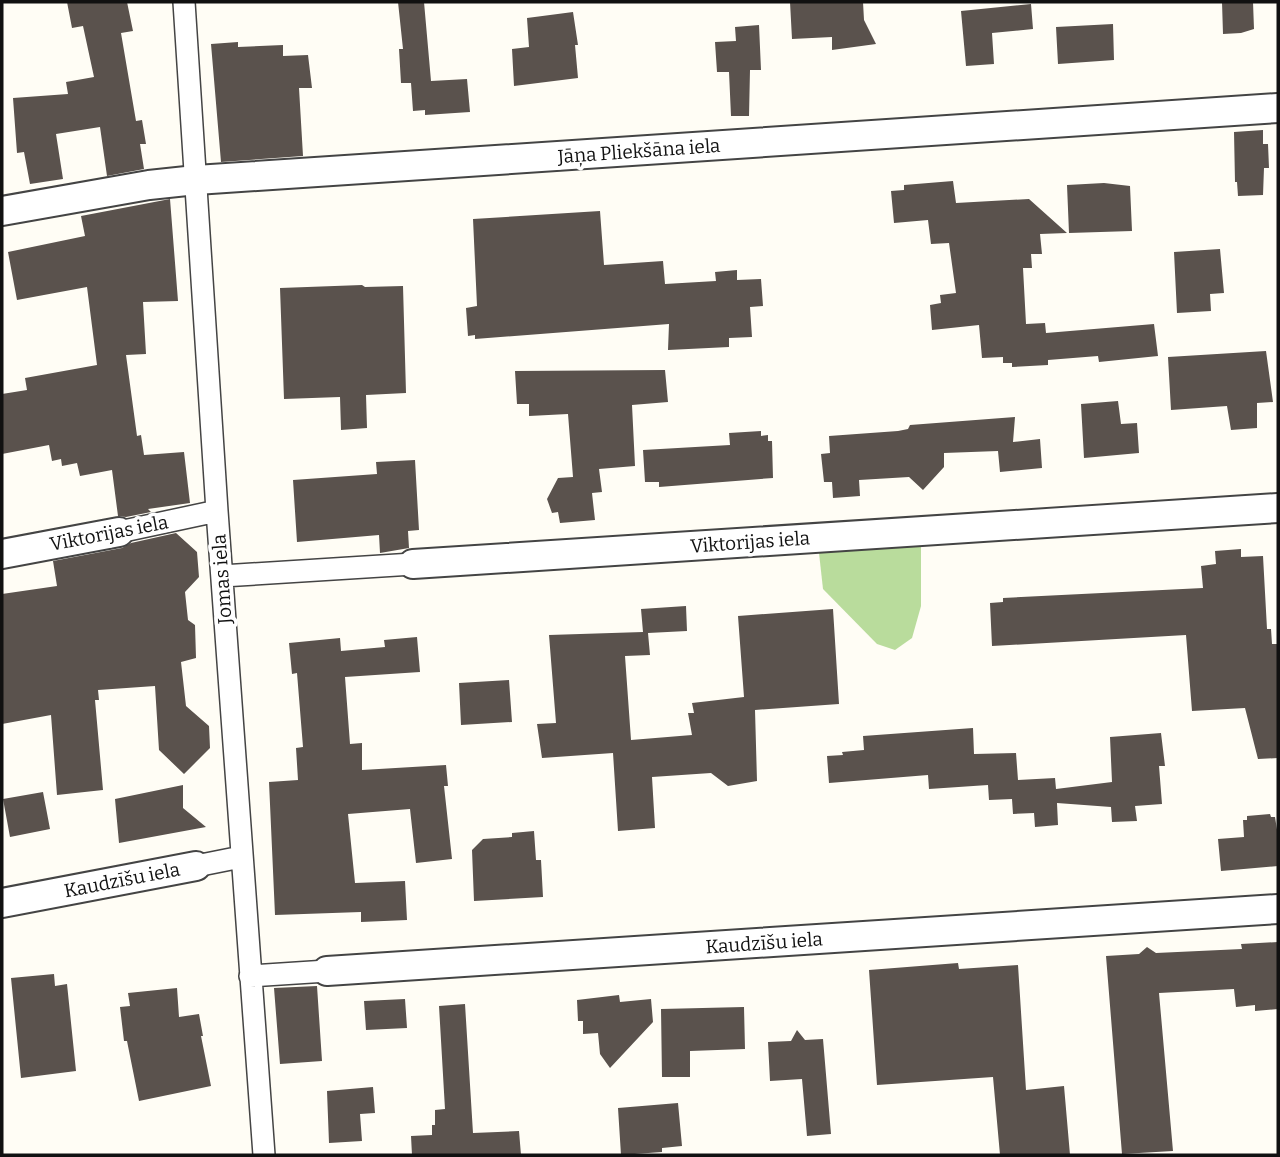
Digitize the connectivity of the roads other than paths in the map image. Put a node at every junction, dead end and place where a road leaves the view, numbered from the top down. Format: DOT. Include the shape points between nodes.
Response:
graph roads {
  1 [pos="184,2"];
  2 [pos="1278,108"];
  3 [pos="196,180"];
  4 [pos="2,211"];
  5 [pos="1278,508"];
  6 [pos="216,511"];
  7 [pos="120,532"];
  8 [pos="2,554"];
  9 [pos="413,564"];
  10 [pos="222,576"];
  11 [pos="241,857"];
  12 [pos="196,866"];
  13 [pos="2,903"];
  14 [pos="1278,909"];
  15 [pos="327,971"];
  16 [pos="250,976"];
  17 [pos="264,1155"];
  1 -- 3 [label="street, Jomas iela"];
  2 -- 3 [label="street, Jāņa Pliekšāna iela"];
  3 -- 4 [label="street, Jāņa Pliekšāna iela"];
  3 -- 6 [label="street, Jomas iela"];
  5 -- 9 [label="street, Viktorijas iela"];
  6 -- 7 [label="street, Viktorijas iela"];
  6 -- 10 [label="street, Jomas iela"];
  7 -- 8 [label="street, Viktorijas iela"];
  9 -- 10 [label="street, Viktorijas iela"];
  10 -- 11 [label="street, Jomas iela"];
  11 -- 12 [label="street, Kaudzīšu iela"];
  11 -- 16 [label="street, Jomas iela"];
  12 -- 13 [label="street, Kaudzīšu iela"];
  14 -- 15 [label="street, Kaudzīšu iela"];
  15 -- 16 [label="street, Kaudzīšu iela"];
  16 -- 17 [label="street, Jomas iela"];
}
